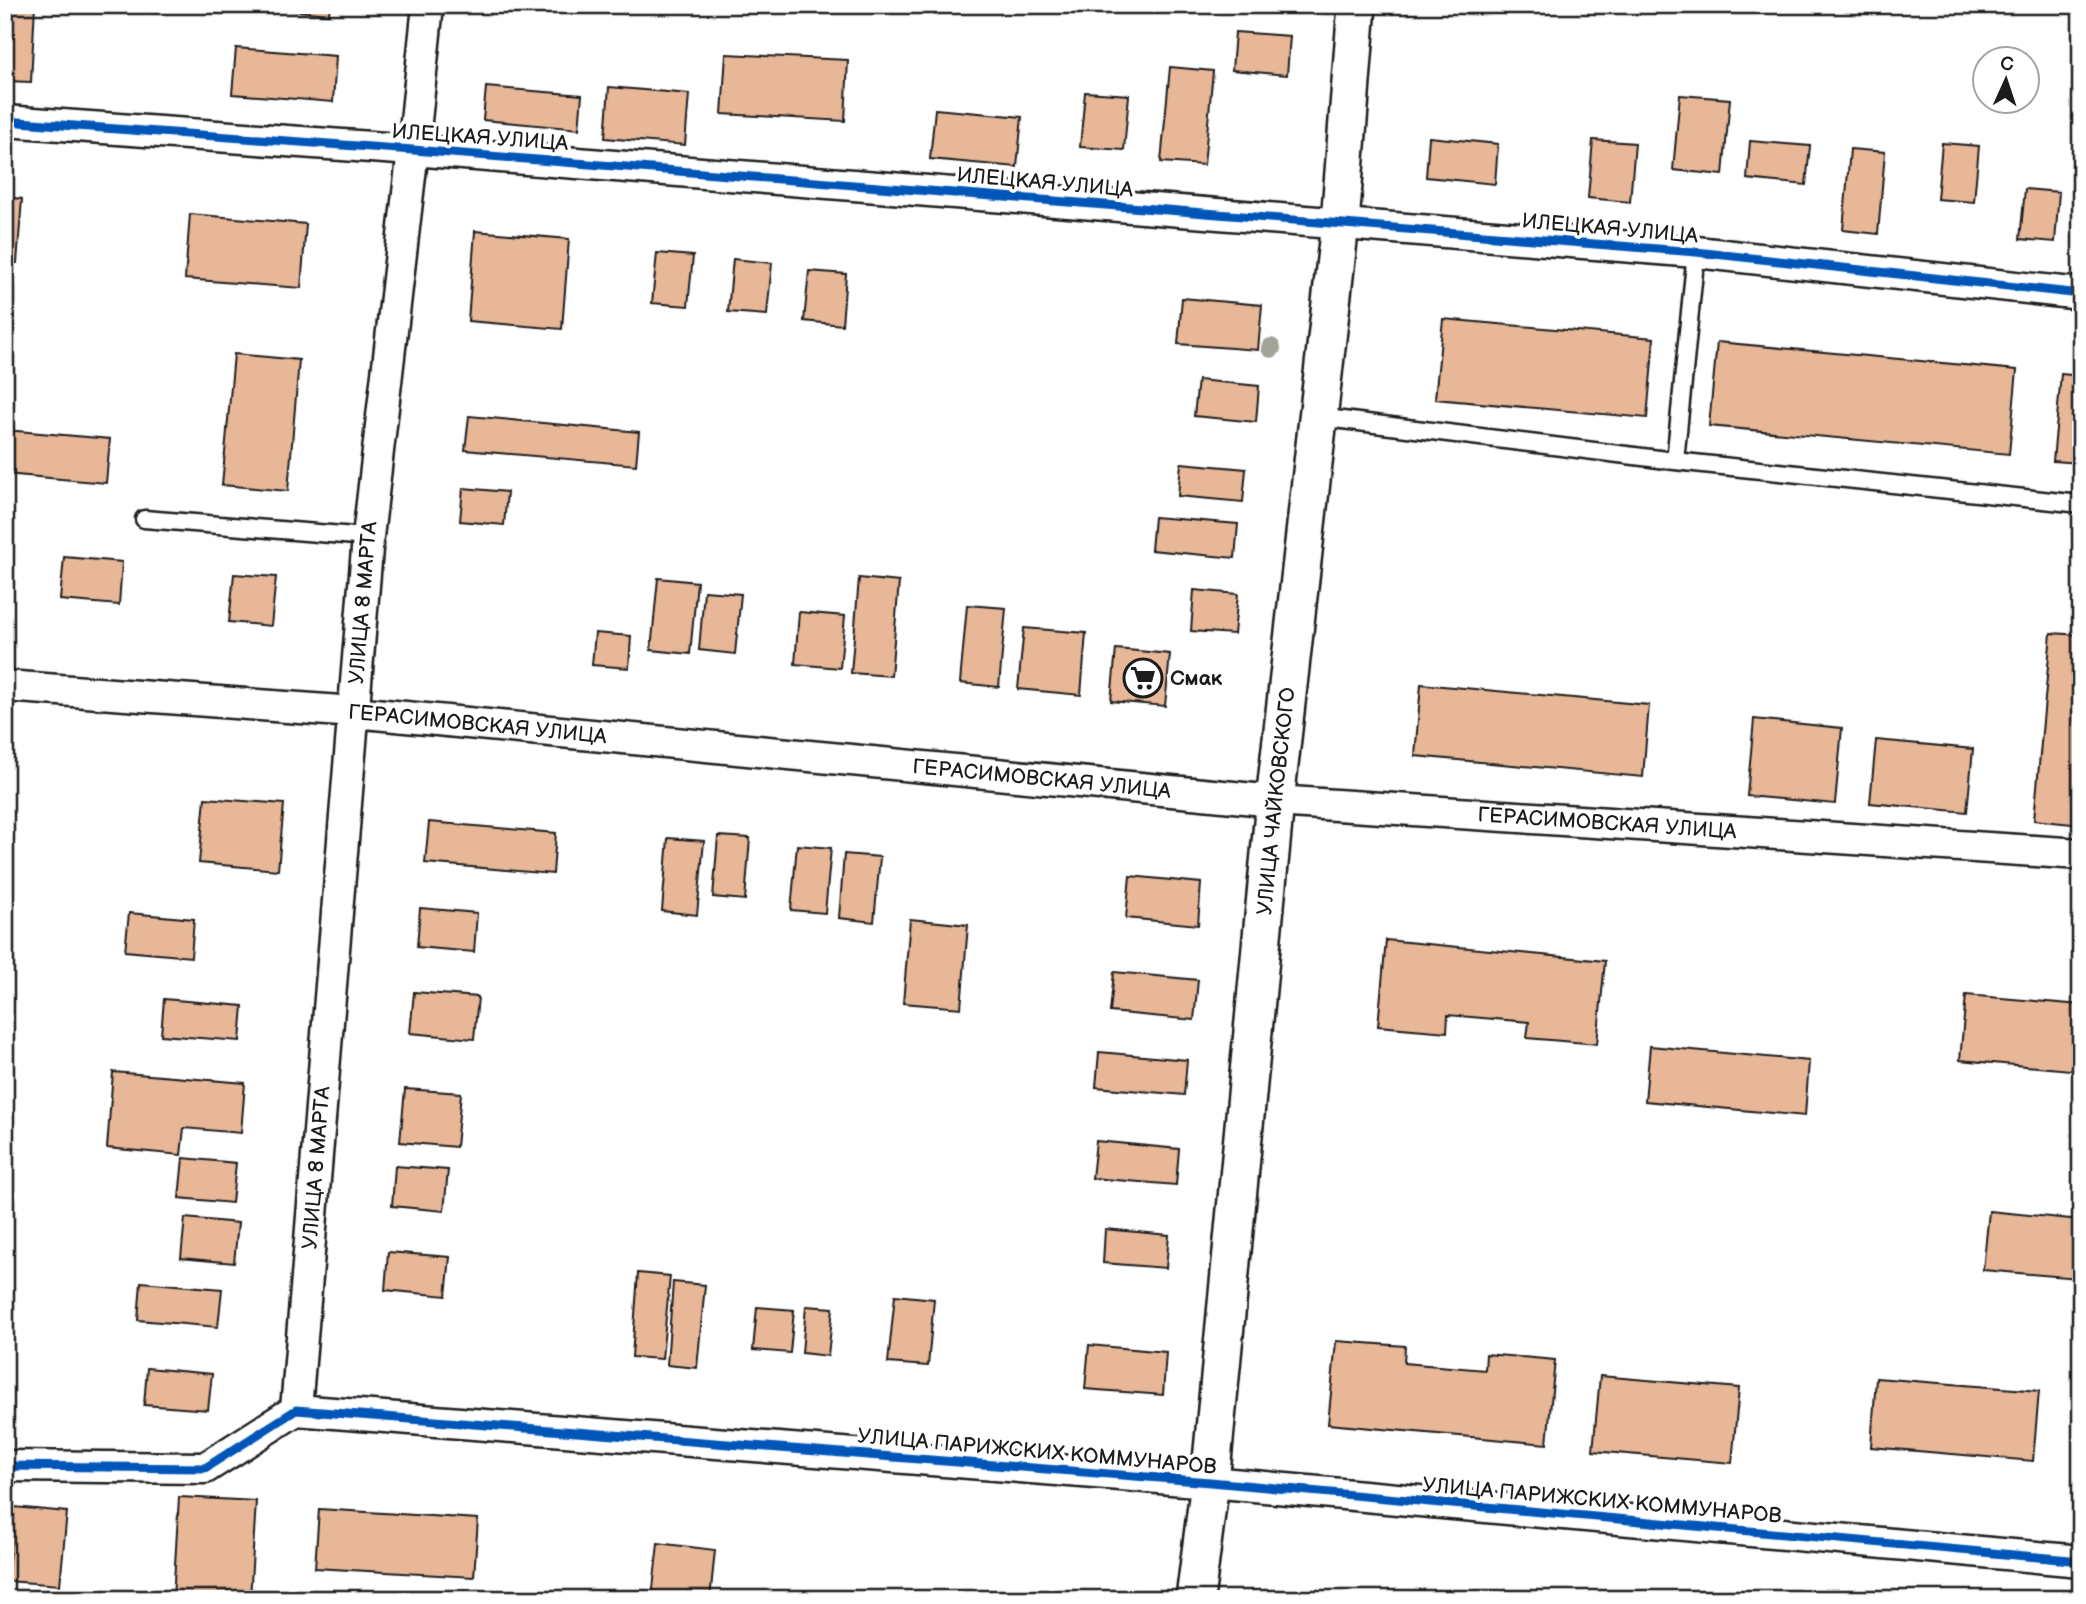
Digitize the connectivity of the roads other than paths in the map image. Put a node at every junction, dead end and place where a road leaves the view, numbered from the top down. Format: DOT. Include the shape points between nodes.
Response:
graph roads {
  1 [pos="428,5"];
  2 [pos="1357,5"];
  3 [pos="5,121"];
  4 [pos="413,150"];
  5 [pos="1340,222"];
  6 [pos="1696,252"];
  7 [pos="2081,294"];
  8 [pos="1318,417"];
  9 [pos="1675,461"];
  10 [pos="2081,504"];
  11 [pos="144,519"];
  12 [pos="368,537"];
  13 [pos="5,686"];
  14 [pos="354,712"];
  15 [pos="1275,801"];
  16 [pos="2081,854"];
  17 [pos="296,1410"];
  18 [pos="5,1466"];
  19 [pos="1210,1482"];
  20 [pos="2081,1561"];
  21 [pos="1195,1599"];
  1 -- 4 [label="street, УЛИЦА 8 МАРТА"];
  2 -- 5 [label="street, УЛИЦА ЧАЙКОВСКОГО"];
  3 -- 4 [label="street, ИЛЕЦКАЯ УЛИЦА"];
  4 -- 5 [label="street, ИЛЕЦКАЯ УЛИЦА"];
  4 -- 12 [label="street, УЛИЦА 8 МАРТА"];
  5 -- 6 [label="street, ИЛЕЦКАЯ УЛИЦА"];
  5 -- 8 [label="street, УЛИЦА ЧАЙКОВСКОГО"];
  6 -- 7 [label="street, ИЛЕЦКАЯ УЛИЦА"];
  6 -- 9 [label="lane"];
  8 -- 9 [label="lane"];
  8 -- 15 [label="street, УЛИЦА ЧАЙКОВСКОГО"];
  9 -- 10 [label="lane"];
  11 -- 12 [label="lane"];
  12 -- 14 [label="street, УЛИЦА 8 МАРТА"];
  13 -- 14 [label="street, ГЕРАСИМОВСКАЯ УЛИЦА"];
  14 -- 15 [label="street, ГЕРАСИМОВСКАЯ УЛИЦА"];
  14 -- 17 [label="street, УЛИЦА 8 МАРТА"];
  15 -- 16 [label="street, ГЕРАСИМОВСКАЯ УЛИЦА"];
  15 -- 19 [label="street, УЛИЦА ЧАЙКОВСКОГО"];
  17 -- 18 [label="street" via="205,1468"];
  17 -- 19 [label="street, УЛИЦА ПАРИЖСКИХ КОММУНАРОВ"];
  19 -- 20 [label="street, УЛИЦА ПАРИЖСКИХ КОММУНАРОВ"];
  19 -- 21 [label="street, УЛИЦА ЧАЙКОВСКОГО"];
}
